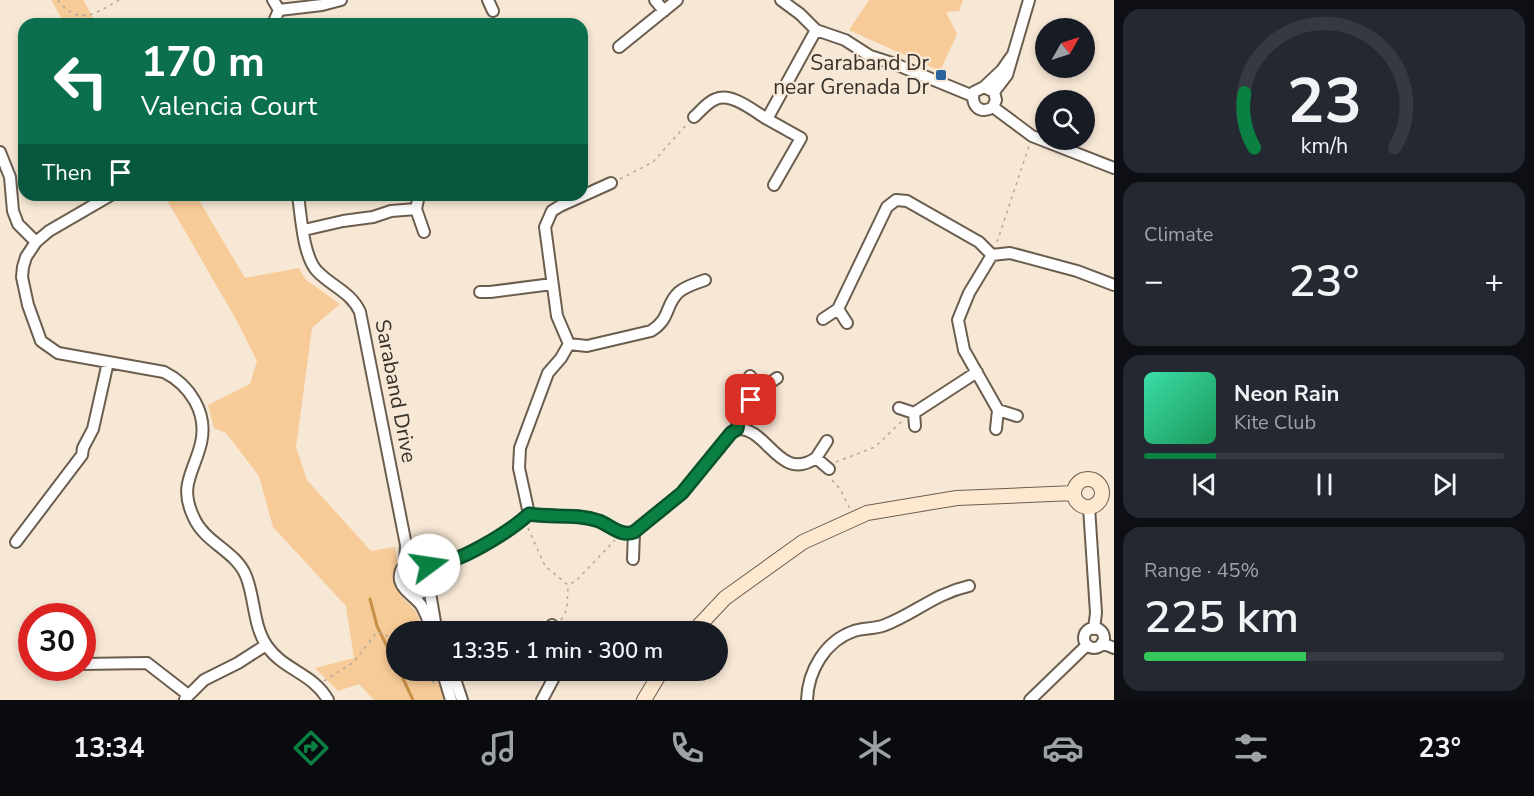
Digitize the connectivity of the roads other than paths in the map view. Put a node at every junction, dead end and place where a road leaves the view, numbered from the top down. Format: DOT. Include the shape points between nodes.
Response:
graph roads {
  1 [pos="273,0"];
  2 [pos="341,0"];
  3 [pos="655,0"];
  4 [pos="677,0"];
  5 [pos="781,0"];
  6 [pos="1029,0"];
  7 [pos="279,10"];
  8 [pos="664,11"];
  9 [pos="276,18"];
  10 [pos="816,30"];
  11 [pos="619,46"];
  12 [pos="989,90"];
  13 [pos="973,96"];
  14 [pos="993,107"];
  15 [pos="694,117"];
  16 [pos="767,119"];
  17 [pos="0,152"];
  18 [pos="1114,168"];
  19 [pos="611,183"];
  20 [pos="774,185"];
  21 [pos="588,193"];
  22 [pos="101,201"];
  23 [pos="299,201"];
  24 [pos="418,201"];
  25 [pos="571,201"];
  26 [pos="416,209"];
  27 [pos="303,230"];
  28 [pos="424,232"];
  29 [pos="36,242"];
  30 [pos="992,255"];
  31 [pos="705,280"];
  32 [pos="552,284"];
  33 [pos="1114,285"];
  34 [pos="480,292"];
  35 [pos="838,309"];
  36 [pos="823,319"];
  37 [pos="847,322"];
  38 [pos="569,344"];
  39 [pos="108,362"];
  40 [pos="977,372"];
  41 [pos="750,376"];
  42 [pos="777,378"];
  43 [pos="761,388"];
  44 [pos="899,408"];
  45 [pos="998,410"];
  46 [pos="914,413"];
  47 [pos="1017,416"];
  48 [pos="915,426"];
  49 [pos="737,429"];
  50 [pos="996,429"];
  51 [pos="827,441"];
  52 [pos="816,458"];
  53 [pos="827,468"];
  54 [pos="1108,491"];
  55 [pos="1074,493"];
  56 [pos="1089,507"];
  57 [pos="526,516"];
  58 [pos="634,532"];
  59 [pos="16,542"];
  60 [pos="406,545"];
  61 [pos="633,559"];
  62 [pos="452,561"];
  63 [pos="422,564"];
  64 [pos="405,566"];
  65 [pos="430,585"];
  66 [pos="969,586"];
  67 [pos="410,593"];
  68 [pos="429,621"];
  69 [pos="435,621"];
  70 [pos="703,621"];
  71 [pos="1094,629"];
  72 [pos="1102,643"];
  73 [pos="266,645"];
  74 [pos="1087,645"];
  75 [pos="1114,648"];
  76 [pos="96,664"];
  77 [pos="446,681"];
  78 [pos="456,681"];
  79 [pos="552,681"];
  80 [pos="655,681"];
  81 [pos="185,697"];
  82 [pos="328,700"];
  83 [pos="452,700"];
  84 [pos="462,700"];
  85 [pos="542,700"];
  86 [pos="644,700"];
  87 [pos="807,700"];
  88 [pos="1031,700"];
  1 -- 7 [label="street"];
  2 -- 7 [label="street"];
  3 -- 8 [label="street"];
  4 -- 8 [label="street"];
  5 -- 10 [label="street"];
  6 -- 12 [label="street" via="1011,57"];
  7 -- 9 [label="street"];
  8 -- 11 [label="street"];
  10 -- 13 [label="street" via="845,40 870,56"];
  10 -- 16 [label="street"];
  12 -- 13 [label="street" via="977,90"];
  12 -- 14 [label="street" via="996,100"];
  13 -- 14 [label="street" via="974,105 981,110"];
  14 -- 18 [label="street" via="1032,136"];
  15 -- 16 [label="street" via="710,102 726,97"];
  16 -- 20 [label="street" via="801,138"];
  17 -- 29 [label="street" via="10,177 18,224"];
  19 -- 21 [label="street"];
  22 -- 29 [label="street"];
  23 -- 27 [label="street, Saraband Drive"];
  24 -- 26 [label="street"];
  25 -- 32 [label="street" via="552,211 545,227"];
  26 -- 27 [label="street"];
  26 -- 28 [label="street"];
  27 -- 60 [label="street, Saraband Drive" via="315,269 350,296 360,312"];
  29 -- 39 [label="street" via="26,257 22,277 41,341 58,354"];
  30 -- 33 [label="street" via="1010,253"];
  30 -- 35 [label="street" via="978,242 907,201 896,200 887,207"];
  30 -- 40 [label="street" via="958,320 964,350"];
  31 -- 38 [label="street" via="679,293 666,318 651,331 587,346"];
  32 -- 34 [label="street"];
  32 -- 38 [label="street" via="556,316"];
  35 -- 36 [label="street"];
  35 -- 37 [label="street"];
  38 -- 57 [label="street" via="548,374 520,448"];
  39 -- 59 [label="street" via="93,429 82,455"];
  39 -- 73 [label="street" via="164,372 196,402 203,432 188,480 190,506 202,531 246,575"];
  40 -- 45 [label="street"];
  40 -- 46 [label="street"];
  41 -- 43 [label="street"];
  42 -- 43 [label="street"];
  43 -- 49 [label="street" via="740,412"];
  44 -- 46 [label="street"];
  45 -- 47 [label="street"];
  45 -- 50 [label="street"];
  46 -- 48 [label="street"];
  49 -- 52 [label="street" via="750,432 792,464 802,465"];
  49 -- 58 [label="street" via="682,493"];
  51 -- 52 [label="street"];
  52 -- 53 [label="street"];
  54 -- 55 [label="street" via="1087,478 1079,482"];
  54 -- 56 [label="street"];
  55 -- 56 [label="street" via="1079,503"];
  55 -- 70 [label="street" via="957,498 861,515 803,542 725,598"];
  56 -- 71 [label="street"];
  57 -- 58 [label="street" via="574,516 601,522 621,533"];
  57 -- 62 [label="street" via="514,527"];
  58 -- 61 [label="street"];
  60 -- 63 [label="street, Saraband Drive"];
  60 -- 64 [label="street, Saraband Drive"];
  62 -- 63 [label="street" via="436,566"];
  62 -- 65 [label="street"];
  63 -- 64 [label="street"];
  63 -- 65 [label="street" via="431,573"];
  64 -- 67 [label="street" via="400,581"];
  65 -- 67 [label="street" via="421,593"];
  65 -- 69 [label="street"];
  66 -- 87 [label="street" via="938,596 885,625 854,631 838,639 820,659"];
  67 -- 68 [label="street"];
  71 -- 72 [label="street" via="1101,632"];
  71 -- 74 [label="street" via="1085,634"];
  72 -- 74 [label="street" via="1093,648"];
  72 -- 75 [label="street"];
  73 -- 81 [label="street" via="204,680"];
  73 -- 82 [label="street" via="283,662 319,685"];
  74 -- 88 [label="street"];
  76 -- 81 [label="street" via="147,663"];
  77 -- 83 [label="street"];
  78 -- 84 [label="street"];
  79 -- 85 [label="street"];
  80 -- 86 [label="street"];
}
